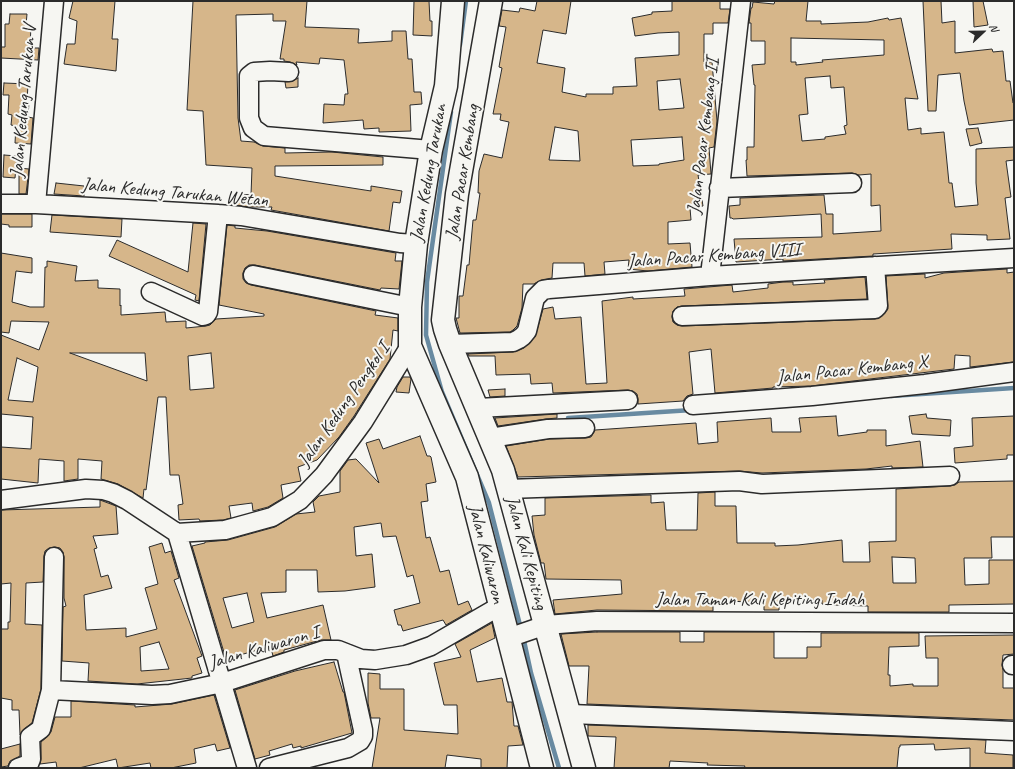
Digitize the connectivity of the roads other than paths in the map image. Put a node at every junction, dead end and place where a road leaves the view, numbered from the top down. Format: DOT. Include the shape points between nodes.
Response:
graph roads {
  1 [pos="54,1"];
  2 [pos="453,1"];
  3 [pos="491,1"];
  4 [pos="741,1"];
  5 [pos="289,72"];
  6 [pos="431,150"];
  7 [pos="852,183"];
  8 [pos="719,188"];
  9 [pos="1,204"];
  10 [pos="36,204"];
  11 [pos="218,214"];
  12 [pos="416,244"];
  13 [pos="1014,258"];
  14 [pos="875,266"];
  15 [pos="253,275"];
  16 [pos="710,276"];
  17 [pos="151,292"];
  18 [pos="410,307"];
  19 [pos="682,316"];
  20 [pos="450,344"];
  21 [pos="410,346"];
  22 [pos="1014,372"];
  23 [pos="628,400"];
  24 [pos="693,405"];
  25 [pos="478,408"];
  26 [pos="585,428"];
  27 [pos="490,438"];
  28 [pos="950,476"];
  29 [pos="508,489"];
  30 [pos="1,500"];
  31 [pos="177,533"];
  32 [pos="54,557"];
  33 [pos="500,606"];
  34 [pos="1014,622"];
  35 [pos="544,625"];
  36 [pos="512,636"];
  37 [pos="346,653"];
  38 [pos="222,683"];
  39 [pos="51,690"];
  40 [pos="570,714"];
  41 [pos="1014,732"];
  42 [pos="18,768"];
  43 [pos="247,768"];
  44 [pos="268,768"];
  45 [pos="542,768"];
  46 [pos="584,768"];
  1 -- 10 [label="street, Jalan Kedung Tarukan V"];
  2 -- 6 [label="main road, Jalan Kedung Tarukan" via="446,86"];
  3 -- 20 [label="main road, Jalan Pacar Kembang" via="457,194 443,320"];
  4 -- 8 [label="street, Jalan Pacar Kembang II"];
  5 -- 6 [label="street" via="270,70 254,72 249,76 249,118 253,128 264,136"];
  6 -- 12 [label="main road, Jalan Kedung Tarukan"];
  7 -- 8 [label="street"];
  8 -- 16 [label="street, Jalan Pacar Kembang II"];
  9 -- 10 [label="street, Jalan Kedung Tarukan Wetan"];
  10 -- 11 [label="street, Jalan Kedung Tarukan Wetan"];
  11 -- 12 [label="street, Jalan Kedung Tarukan Wetan"];
  11 -- 17 [label="street" via="208,312 203,316"];
  12 -- 18 [label="main road, Jalan Kedung Tarukan"];
  13 -- 14 [label="street, Jalan Pacar Kembang VIII"];
  14 -- 16 [label="street, Jalan Pacar Kembang VIII"];
  14 -- 19 [label="street" via="878,306 875,309"];
  15 -- 18 [label="street"];
  16 -- 20 [label="street, Jalan Pacar Kembang VIII" via="543,290 535,298 527,331 519,339 513,342"];
  18 -- 21 [label="main road, Jalan Kedung Tarukan"];
  20 -- 25 [label="main road, Jalan Kali Kepiting"];
  21 -- 31 [label="street, Jalan Kedung Pengkol I" via="363,422 324,475 300,500 272,516 225,530"];
  21 -- 33 [label="main road, Jalan Kaliwaron" via="467,477"];
  22 -- 24 [label="street, Jalan Pacar Kembang X" via="812,396"];
  23 -- 25 [label="street"];
  25 -- 27 [label="main road, Jalan Kali Kepiting"];
  26 -- 27 [label="street" via="548,429"];
  27 -- 29 [label="main road, Jalan Kali Kepiting"];
  28 -- 29 [label="street" via="762,484 739,481"];
  29 -- 35 [label="main road, Jalan Kali Kepiting"];
  30 -- 31 [label="street" via="86,489 103,490 126,500"];
  31 -- 38 [label="street"];
  32 -- 39 [label="street"];
  33 -- 36 [label="main road, Jalan Kaliwaron"];
  33 -- 37 [label="street, Jalan Kaliwaron I" via="431,646 406,655 375,660 361,659"];
  34 -- 35 [label="street, Jalan Taman Kali Kepiting Indah" via="597,621"];
  35 -- 36 [label="street, Jalan Taman Kali Kepiting Indah"];
  35 -- 40 [label="main road, Jalan Kali Kepiting"];
  36 -- 45 [label="main road, Jalan Kaliwaron"];
  37 -- 38 [label="street, Jalan Kaliwaron I" via="324,650"];
  37 -- 44 [label="street" via="363,730 360,741 348,748"];
  38 -- 39 [label="street, Jalan Kaliwaron I" via="170,694 152,695"];
  38 -- 43 [label="street"];
  39 -- 42 [label="street" via="41,729 30,737 31,760 29,764"];
  40 -- 41 [label="street"];
  40 -- 46 [label="main road, Jalan Kali Kepiting"];
}
